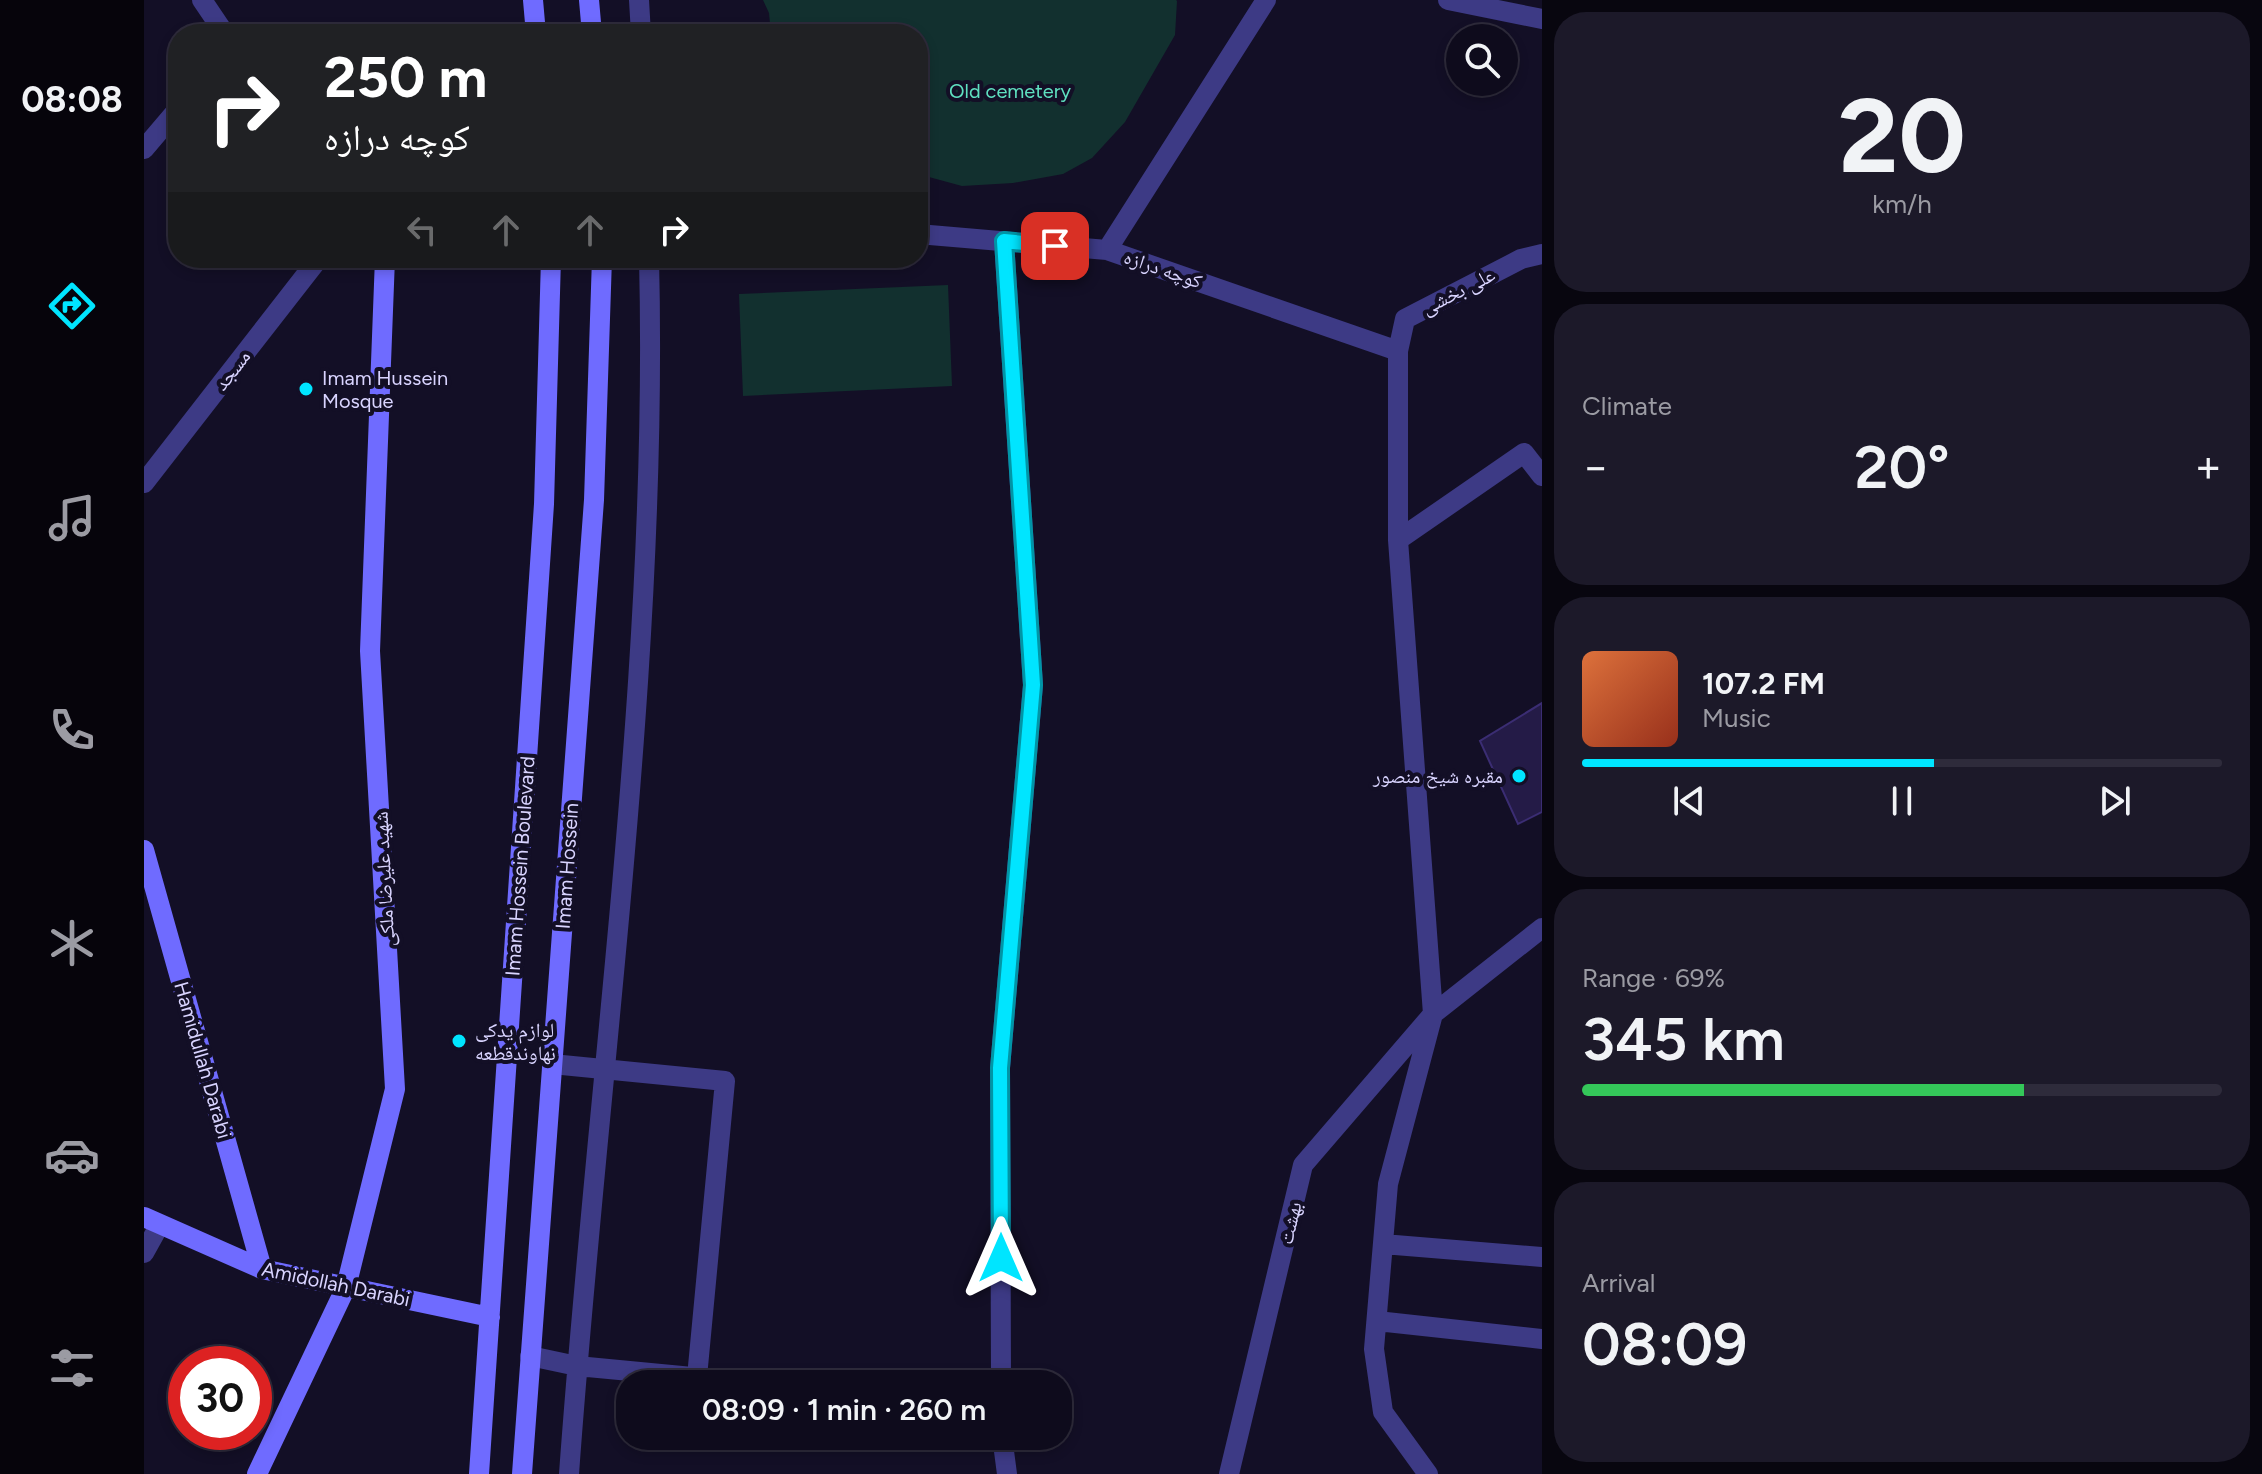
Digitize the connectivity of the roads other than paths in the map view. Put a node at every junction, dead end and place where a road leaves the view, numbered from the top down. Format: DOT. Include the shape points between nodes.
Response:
graph roads {
  1 [pos="202,0"];
  2 [pos="533,0"];
  3 [pos="589,0"];
  4 [pos="639,0"];
  5 [pos="1266,0"];
  6 [pos="1448,0"];
  7 [pos="1542,19"];
  8 [pos="218,24"];
  9 [pos="535,24"];
  10 [pos="591,24"];
  11 [pos="640,24"];
  12 [pos="168,121"];
  13 [pos="144,149"];
  14 [pos="928,235"];
  15 [pos="1004,241"];
  16 [pos="1107,250"];
  17 [pos="1542,254"];
  18 [pos="311,268"];
  19 [pos="385,268"];
  20 [pos="551,268"];
  21 [pos="602,268"];
  22 [pos="649,268"];
  23 [pos="1398,351"];
  24 [pos="1542,476"];
  25 [pos="144,483"];
  26 [pos="1398,540"];
  27 [pos="144,850"];
  28 [pos="149,893"];
  29 [pos="1542,928"];
  30 [pos="1433,1014"];
  31 [pos="552,1064"];
  32 [pos="604,1067"];
  33 [pos="152,1221"];
  34 [pos="1383,1244"];
  35 [pos="144,1253"];
  36 [pos="1542,1257"];
  37 [pos="262,1269"];
  38 [pos="346,1286"];
  39 [pos="490,1317"];
  40 [pos="1377,1321"];
  41 [pos="1542,1339"];
  42 [pos="530,1356"];
  43 [pos="577,1366"];
  44 [pos="621,1370"];
  45 [pos="698,1370"];
  46 [pos="1001,1370"];
  47 [pos="1004,1450"];
  48 [pos="257,1474"];
  49 [pos="479,1474"];
  50 [pos="522,1474"];
  51 [pos="569,1474"];
  52 [pos="1007,1474"];
  53 [pos="1229,1474"];
  54 [pos="1428,1474"];
  1 -- 8 [label="street"];
  2 -- 9 [label="main road"];
  3 -- 10 [label="main road"];
  4 -- 11 [label="street"];
  5 -- 16 [label="street"];
  6 -- 7 [label="street"];
  12 -- 13 [label="street"];
  14 -- 15 [label="street, کوچه درازه"];
  15 -- 16 [label="street, کوچه درازه"];
  15 -- 46 [label="street" via="1033,685 1000,1068"];
  16 -- 23 [label="street, کوچه درازه"];
  17 -- 23 [label="street, علی بخشی" via="1521,259 1405,319"];
  18 -- 25 [label="street, مسجد"];
  19 -- 38 [label="main road, شهید علیرضا ملکی" via="370,651 395,1089"];
  20 -- 39 [label="main road, Imam Hossein Boulevard" via="544,504"];
  21 -- 31 [label="main road, Imam Hossein" via="594,500"];
  22 -- 32 [label="street" via="652,401 635,763"];
  23 -- 26 [label="street"];
  24 -- 26 [label="street" via="1524,453"];
  26 -- 30 [label="street"];
  27 -- 28 [label="main road, Hamidullah Darabi"];
  28 -- 37 [label="main road, Hamidullah Darabi"];
  29 -- 30 [label="street, بهشت"];
  30 -- 34 [label="street" via="1388,1184"];
  30 -- 53 [label="street, بهشت" via="1303,1165"];
  31 -- 32 [label="street"];
  31 -- 42 [label="main road, Imam Hossein"];
  32 -- 43 [label="street"];
  32 -- 45 [label="street" via="725,1081"];
  33 -- 35 [label="street"];
  33 -- 37 [label="main road, Amidollah Darabi"];
  34 -- 36 [label="street"];
  34 -- 40 [label="street"];
  37 -- 38 [label="main road, Amidollah Darabi"];
  38 -- 39 [label="main road, Amidollah Darabi"];
  38 -- 48 [label="main road, شهید علیرضا ملکی"];
  39 -- 49 [label="main road, Imam Hossein Boulevard"];
  40 -- 41 [label="street"];
  40 -- 54 [label="street" via="1374,1349 1383,1412"];
  42 -- 43 [label="street"];
  42 -- 50 [label="main road, Imam Hossein"];
  43 -- 44 [label="street"];
  43 -- 51 [label="street"];
  47 -- 52 [label="street"];
}
